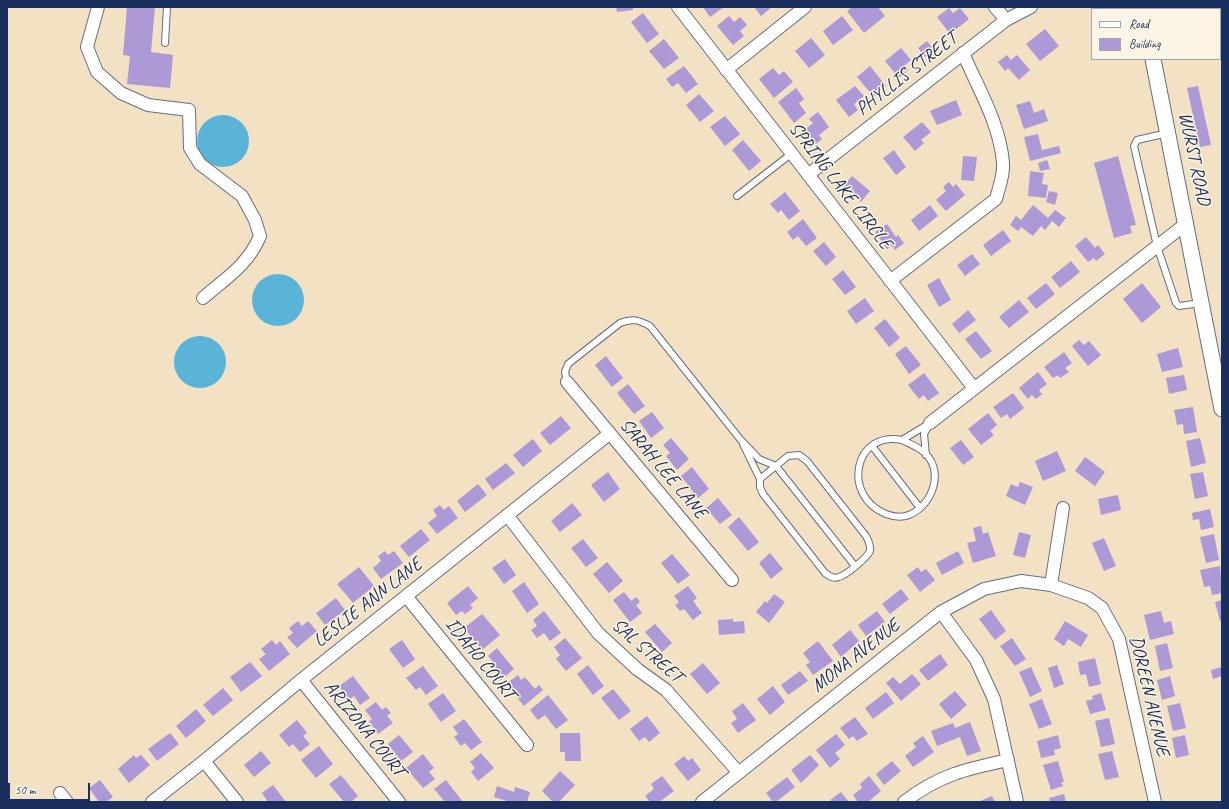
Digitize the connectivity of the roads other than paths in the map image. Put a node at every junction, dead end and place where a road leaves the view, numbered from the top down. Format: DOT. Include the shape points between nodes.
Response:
graph roads {
  1 [pos="98,7"];
  2 [pos="167,7"];
  3 [pos="678,7"];
  4 [pos="805,7"];
  5 [pos="995,7"];
  6 [pos="1032,7"];
  7 [pos="1006,20"];
  8 [pos="165,43"];
  9 [pos="962,53"];
  10 [pos="1153,60"];
  11 [pos="726,70"];
  12 [pos="1168,133"];
  13 [pos="792,154"];
  14 [pos="808,175"];
  15 [pos="737,196"];
  16 [pos="1187,224"];
  17 [pos="1157,246"];
  18 [pos="890,281"];
  19 [pos="203,298"];
  20 [pos="1202,303"];
  21 [pos="1218,364"];
  22 [pos="567,382"];
  23 [pos="973,387"];
  24 [pos="1222,409"];
  25 [pos="930,423"];
  26 [pos="609,434"];
  27 [pos="740,439"];
  28 [pos="902,440"];
  29 [pos="872,446"];
  30 [pos="926,455"];
  31 [pos="776,466"];
  32 [pos="760,479"];
  33 [pos="920,508"];
  34 [pos="1063,508"];
  35 [pos="507,515"];
  36 [pos="855,566"];
  37 [pos="732,580"];
  38 [pos="1051,585"];
  39 [pos="406,596"];
  40 [pos="941,612"];
  41 [pos="301,680"];
  42 [pos="527,745"];
  43 [pos="1008,760"];
  44 [pos="204,761"];
  45 [pos="738,773"];
  46 [pos="152,802"];
  47 [pos="237,802"];
  48 [pos="400,802"];
  49 [pos="702,802"];
  50 [pos="904,802"];
  51 [pos="1017,802"];
  52 [pos="1155,802"];
  1 -- 19 [label="street" via="88,47 97,72 121,93 148,105 189,110 190,148 200,164 242,196 255,220 260,236 253,252 242,265"];
  2 -- 8 [label="lane"];
  3 -- 11 [label="street, SPRING LAKE CIRCLE"];
  4 -- 11 [label="street"];
  5 -- 7 [label="street"];
  6 -- 7 [label="street, PHYLLIS STREET"];
  7 -- 9 [label="street, PHYLLIS STREET"];
  9 -- 14 [label="street, PHYLLIS STREET"];
  9 -- 18 [label="street" via="995,126 1003,163 1002,180 996,199"];
  10 -- 12 [label="street, WURST ROAD"];
  11 -- 13 [label="street, SPRING LAKE CIRCLE"];
  12 -- 16 [label="street, WURST ROAD"];
  12 -- 17 [label="lane" via="1137,140 1134,146"];
  13 -- 14 [label="street, SPRING LAKE CIRCLE"];
  13 -- 15 [label="lane"];
  14 -- 18 [label="street, SPRING LAKE CIRCLE"];
  16 -- 17 [label="street"];
  16 -- 20 [label="street, WURST ROAD"];
  17 -- 20 [label="lane" via="1176,303 1179,306"];
  17 -- 23 [label="street"];
  18 -- 23 [label="street, SPRING LAKE CIRCLE"];
  20 -- 21 [label="street, WURST ROAD"];
  21 -- 24 [label="street, WURST ROAD"];
  22 -- 26 [label="street, SARAH LEE LANE"];
  22 -- 27 [label="lane" via="565,372 568,364 620,323 629,319 640,320 650,326"];
  23 -- 25 [label="street"];
  25 -- 28 [label="lane"];
  25 -- 30 [label="lane" via="924,434"];
  26 -- 35 [label="street, LESLIE ANN LANE"];
  26 -- 37 [label="street, SARAH LEE LANE"];
  27 -- 31 [label="lane" via="759,458"];
  27 -- 32 [label="lane"];
  28 -- 29 [label="lane" via="894,438"];
  28 -- 30 [label="lane" via="922,450"];
  29 -- 33 [label="lane"];
  29 -- 33 [label="lane" via="865,453 858,470 860,487 870,505 878,511 898,517"];
  30 -- 33 [label="lane" via="935,480 929,499"];
  31 -- 32 [label="lane"];
  31 -- 36 [label="lane"];
  31 -- 36 [label="lane" via="788,456 799,455 807,460 870,544 870,551"];
  32 -- 36 [label="lane" via="763,494 825,573 831,577 838,577"];
  34 -- 38 [label="street"];
  35 -- 39 [label="street, LESLIE ANN LANE"];
  35 -- 45 [label="street, SAL STREET" via="598,633 637,670 666,690"];
  38 -- 40 [label="street, MONA AVENUE" via="1021,580 984,589"];
  38 -- 52 [label="street, DOREEN AVENUE" via="1088,598 1102,608 1119,639"];
  39 -- 41 [label="street, LESLIE ANN LANE"];
  39 -- 42 [label="street, IDAHO COURT"];
  40 -- 43 [label="street" via="976,660 994,699"];
  40 -- 45 [label="street, MONA AVENUE"];
  41 -- 44 [label="street, LESLIE ANN LANE"];
  41 -- 48 [label="street, ARIZONA COURT"];
  43 -- 50 [label="street" via="963,769 923,787"];
  43 -- 51 [label="street"];
  44 -- 46 [label="street, LESLIE ANN LANE"];
  44 -- 47 [label="street"];
  45 -- 49 [label="street, MONA AVENUE"];
}
